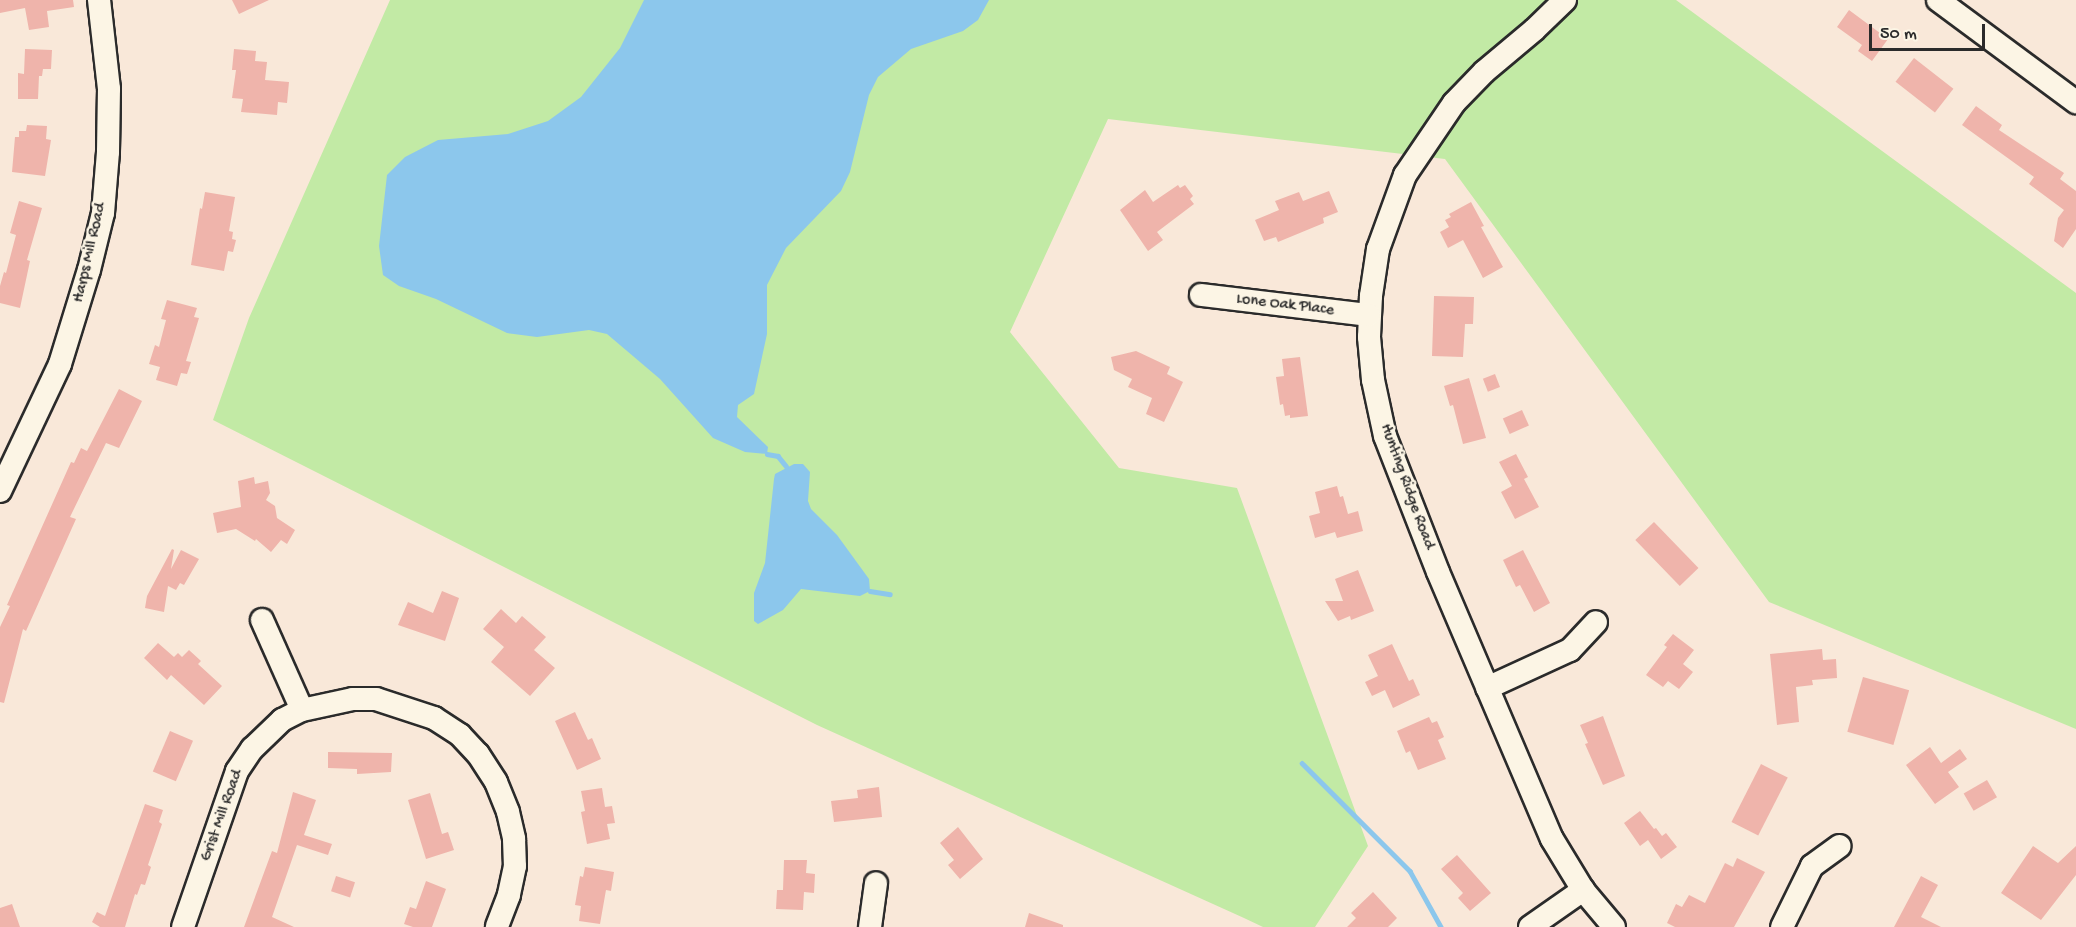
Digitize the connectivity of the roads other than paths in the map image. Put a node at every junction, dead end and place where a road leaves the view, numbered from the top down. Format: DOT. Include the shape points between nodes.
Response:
graph roads {
  1 [pos="99,0"];
  2 [pos="1565,0"];
  3 [pos="1938,0"];
  4 [pos="2076,102"];
  5 [pos="1202,295"];
  6 [pos="1370,315"];
  7 [pos="0,490"];
  8 [pos="262,620"];
  9 [pos="1596,622"];
  10 [pos="1487,688"];
  11 [pos="302,710"];
  12 [pos="1840,846"];
  13 [pos="876,883"];
  14 [pos="1583,890"];
  15 [pos="183,927"];
  16 [pos="497,927"];
  17 [pos="870,927"];
  18 [pos="1530,927"];
  19 [pos="1614,927"];
  20 [pos="1782,927"];
  1 -- 7 [label="street, Harps Mill Road" via="109,89 102,213 60,364"];
  2 -- 6 [label="street, Hunting Ridge Road" via="1454,102 1419,153 1406,175 1378,249"];
  3 -- 4 [label="street"];
  5 -- 6 [label="street, Lone Oak Place"];
  6 -- 10 [label="street, Hunting Ridge Road" via="1373,380 1385,436"];
  8 -- 11 [label="street"];
  9 -- 10 [label="street" via="1570,650"];
  10 -- 14 [label="street, Hunting Ridge Road" via="1547,828"];
  11 -- 15 [label="street, Grist Mill Road" via="269,732 237,771"];
  11 -- 16 [label="street, Grist Mill Road" via="353,699 376,699 434,718 478,754 496,782 514,839 515,866"];
  12 -- 20 [label="street" via="1812,866"];
  13 -- 17 [label="street"];
  14 -- 18 [label="street"];
  14 -- 19 [label="street, Hunting Ridge Road"];
}
